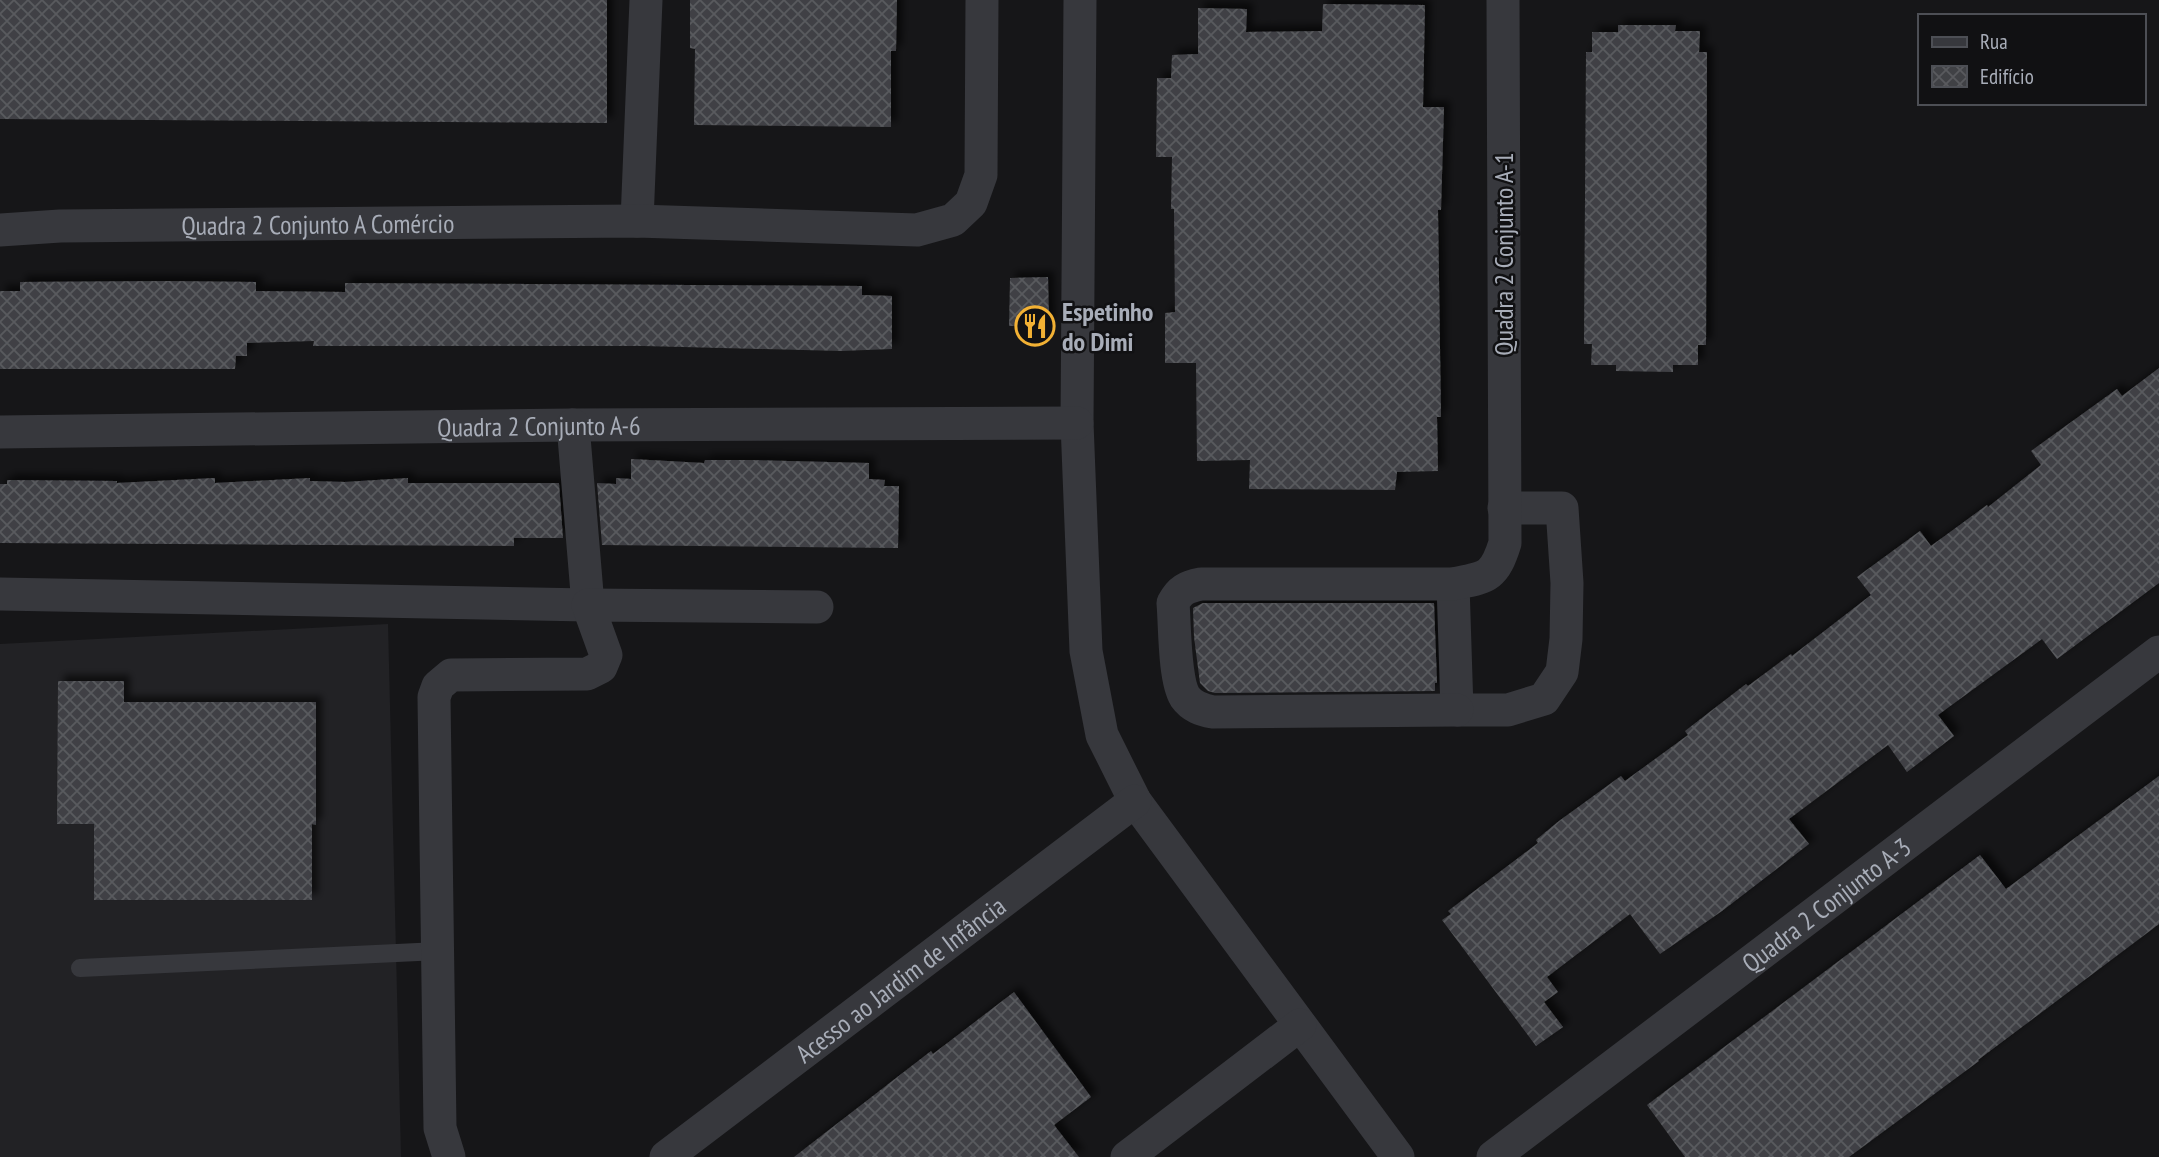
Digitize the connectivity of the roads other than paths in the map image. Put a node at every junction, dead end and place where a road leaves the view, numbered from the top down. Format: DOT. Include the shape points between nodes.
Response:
graph roads {
  1 [pos="646,0"];
  2 [pos="982,0"];
  3 [pos="1080,0"];
  4 [pos="1503,0"];
  5 [pos="637,221"];
  6 [pos="0,230"];
  7 [pos="1077,423"];
  8 [pos="573,425"];
  9 [pos="0,432"];
  10 [pos="1504,509"];
  11 [pos="1453,584"];
  12 [pos="0,594"];
  13 [pos="588,605"];
  14 [pos="817,607"];
  15 [pos="2159,652"];
  16 [pos="1457,710"];
  17 [pos="1135,801"];
  18 [pos="439,951"];
  19 [pos="80,968"];
  20 [pos="1300,1025"];
  21 [pos="449,1157"];
  22 [pos="666,1157"];
  23 [pos="1127,1157"];
  24 [pos="1398,1157"];
  25 [pos="1493,1157"];
  1 -- 5 [label="street"];
  2 -- 5 [label="street, Quadra 2 Conjunto A Comércio" via="981,174 971,203 953,220 918,230"];
  3 -- 7 [label="street"];
  4 -- 10 [label="street, Quadra 2 Conjunto A-1"];
  5 -- 6 [label="street, Quadra 2 Conjunto A Comércio"];
  7 -- 8 [label="street, Quadra 2 Conjunto A-6"];
  7 -- 17 [label="street" via="1086,651 1102,734"];
  8 -- 9 [label="street, Quadra 2 Conjunto A-6"];
  8 -- 13 [label="street"];
  10 -- 11 [label="street, Quadra 2 Conjunto A-1" via="1505,543 1498,565 1483,578"];
  10 -- 16 [label="street" via="1562,508 1567,583 1562,672 1544,699 1508,710"];
  11 -- 16 [label="street"];
  11 -- 16 [label="street, Quadra 2 Conjunto A-1" via="1201,584 1178,593 1173,603 1179,680 1185,697 1198,709"];
  12 -- 13 [label="street"];
  13 -- 14 [label="street"];
  13 -- 18 [label="street" via="606,655 601,667 587,674 450,675 438,686 434,697"];
  15 -- 25 [label="street, Quadra 2 Conjunto A-3"];
  17 -- 20 [label="street"];
  17 -- 22 [label="street, Acesso ao Jardim de Infância"];
  18 -- 19 [label="lane"];
  18 -- 21 [label="street" via="440,1128"];
  20 -- 23 [label="street"];
  20 -- 24 [label="street"];
}
